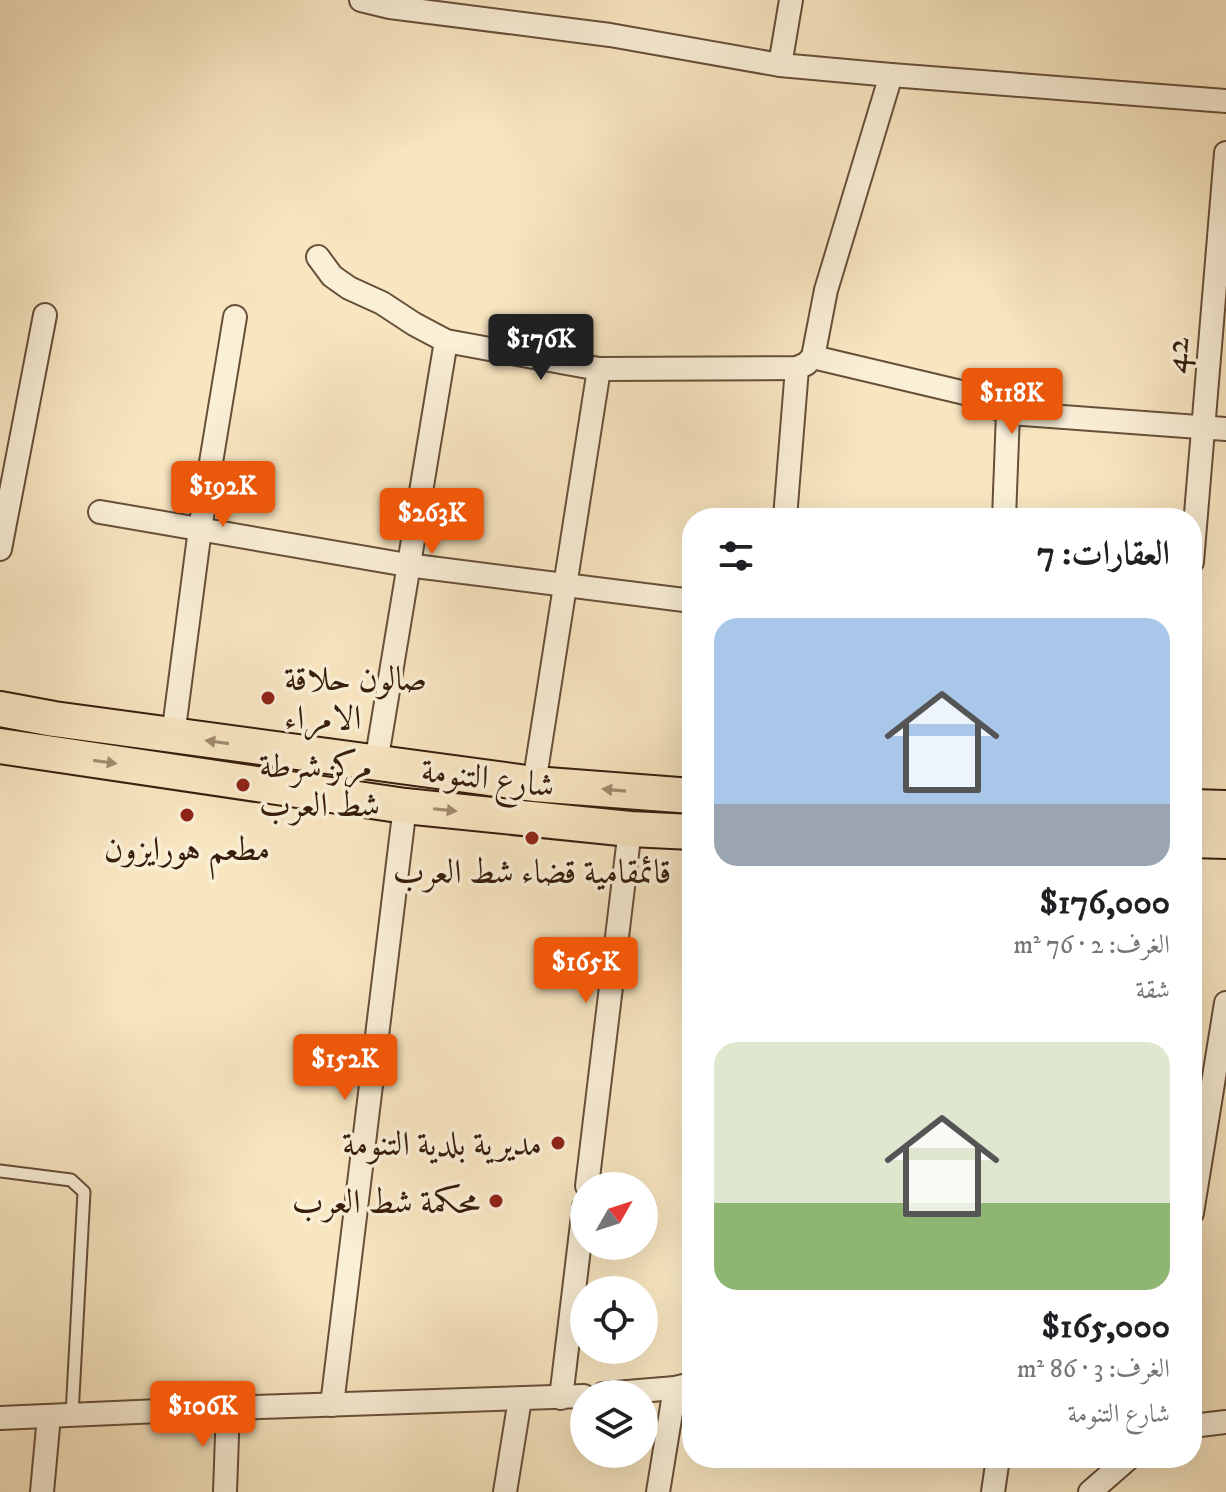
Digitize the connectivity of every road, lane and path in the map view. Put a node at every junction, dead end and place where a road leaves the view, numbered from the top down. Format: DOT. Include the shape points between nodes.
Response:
graph roads {
  1 [pos="361,0"];
  2 [pos="791,0"];
  3 [pos="780,65"];
  4 [pos="891,75"];
  5 [pos="1226,101"];
  6 [pos="1226,153"];
  7 [pos="318,257"];
  8 [pos="1221,272"];
  9 [pos="45,315"];
  10 [pos="235,317"];
  11 [pos="446,341"];
  12 [pos="805,362"];
  13 [pos="599,369"];
  14 [pos="1008,413"];
  15 [pos="1203,428"];
  16 [pos="1226,429"];
  17 [pos="786,508"];
  18 [pos="1004,508"];
  19 [pos="1196,508"];
  20 [pos="100,512"];
  21 [pos="200,529"];
  22 [pos="0,549"];
  23 [pos="407,565"];
  24 [pos="565,585"];
  25 [pos="682,600"];
  26 [pos="0,709"];
  27 [pos="54,719"];
  28 [pos="173,736"];
  29 [pos="0,746"];
  30 [pos="50,754"];
  31 [pos="376,763"];
  32 [pos="534,784"];
  33 [pos="682,795"];
  34 [pos="405,806"];
  35 [pos="1202,807"];
  36 [pos="1226,808"];
  37 [pos="630,829"];
  38 [pos="682,832"];
  39 [pos="1202,840"];
  40 [pos="1226,841"];
  41 [pos="1226,1003"];
  42 [pos="1202,1151"];
  43 [pos="0,1171"];
  44 [pos="589,1172"];
  45 [pos="578,1260"];
  46 [pos="682,1386"];
  47 [pos="658,1388"];
  48 [pos="682,1390"];
  49 [pos="570,1397"];
  50 [pos="561,1398"];
  51 [pos="520,1399"];
  52 [pos="332,1405"];
  53 [pos="228,1408"];
  54 [pos="72,1415"];
  55 [pos="49,1416"];
  56 [pos="0,1418"];
  57 [pos="1226,1422"];
  58 [pos="1202,1425"];
  59 [pos="997,1468"];
  60 [pos="1118,1468"];
  61 [pos="42,1492"];
  62 [pos="225,1492"];
  63 [pos="505,1492"];
  64 [pos="658,1492"];
  65 [pos="993,1492"];
  66 [pos="1090,1492"];
  1 -- 3 [label="street"];
  2 -- 3 [label="street"];
  3 -- 4 [label="street"];
  4 -- 5 [label="street"];
  4 -- 12 [label="street"];
  6 -- 8 [label="street, 42"];
  7 -- 11 [label="street" via="349,288"];
  8 -- 15 [label="street, 42"];
  9 -- 22 [label="street"];
  10 -- 21 [label="street"];
  11 -- 13 [label="street"];
  11 -- 23 [label="street"];
  12 -- 13 [label="street"];
  12 -- 14 [label="street" via="965,393"];
  12 -- 17 [label="street"];
  13 -- 24 [label="street"];
  14 -- 15 [label="street"];
  14 -- 18 [label="street"];
  15 -- 16 [label="street"];
  15 -- 19 [label="street, 42"];
  20 -- 21 [label="street"];
  21 -- 23 [label="street"];
  21 -- 28 [label="street"];
  23 -- 24 [label="street"];
  23 -- 31 [label="street"];
  24 -- 25 [label="street"];
  24 -- 32 [label="street"];
  26 -- 27 [label="main road, شارع التنومة"];
  27 -- 28 [label="main road, شارع التنومة"];
  27 -- 30 [label="main road"];
  31 -- 28 [label="main road, شارع التنومة, one-way"];
  29 -- 30 [label="main road, شارع التنومة"];
  30 -- 34 [label="main road, شارع التنومة, one-way"];
  31 -- 32 [label="main road, شارع التنومة"];
  33 -- 32 [label="main road, شارع التنومة, one-way"];
  34 -- 37 [label="main road, شارع التنومة, one-way"];
  34 -- 52 [label="street"];
  35 -- 36 [label="main road"];
  37 -- 38 [label="main road, شارع التنومة"];
  37 -- 44 [label="street"];
  39 -- 40 [label="main road"];
  41 -- 42 [label="street"];
  43 -- 54 [label="lane" via="71,1180 84,1192"];
  45 -- 50 [label="street"];
  46 -- 47 [label="street"];
  48 -- 64 [label="street"];
  49 -- 50 [label="street"];
  50 -- 51 [label="street"];
  51 -- 52 [label="street"];
  51 -- 63 [label="street"];
  52 -- 53 [label="street"];
  53 -- 54 [label="street"];
  53 -- 62 [label="street"];
  54 -- 55 [label="street"];
  55 -- 56 [label="street"];
  55 -- 61 [label="street"];
  57 -- 58 [label="street"];
  59 -- 65 [label="street"];
  60 -- 66 [label="street"];
}
